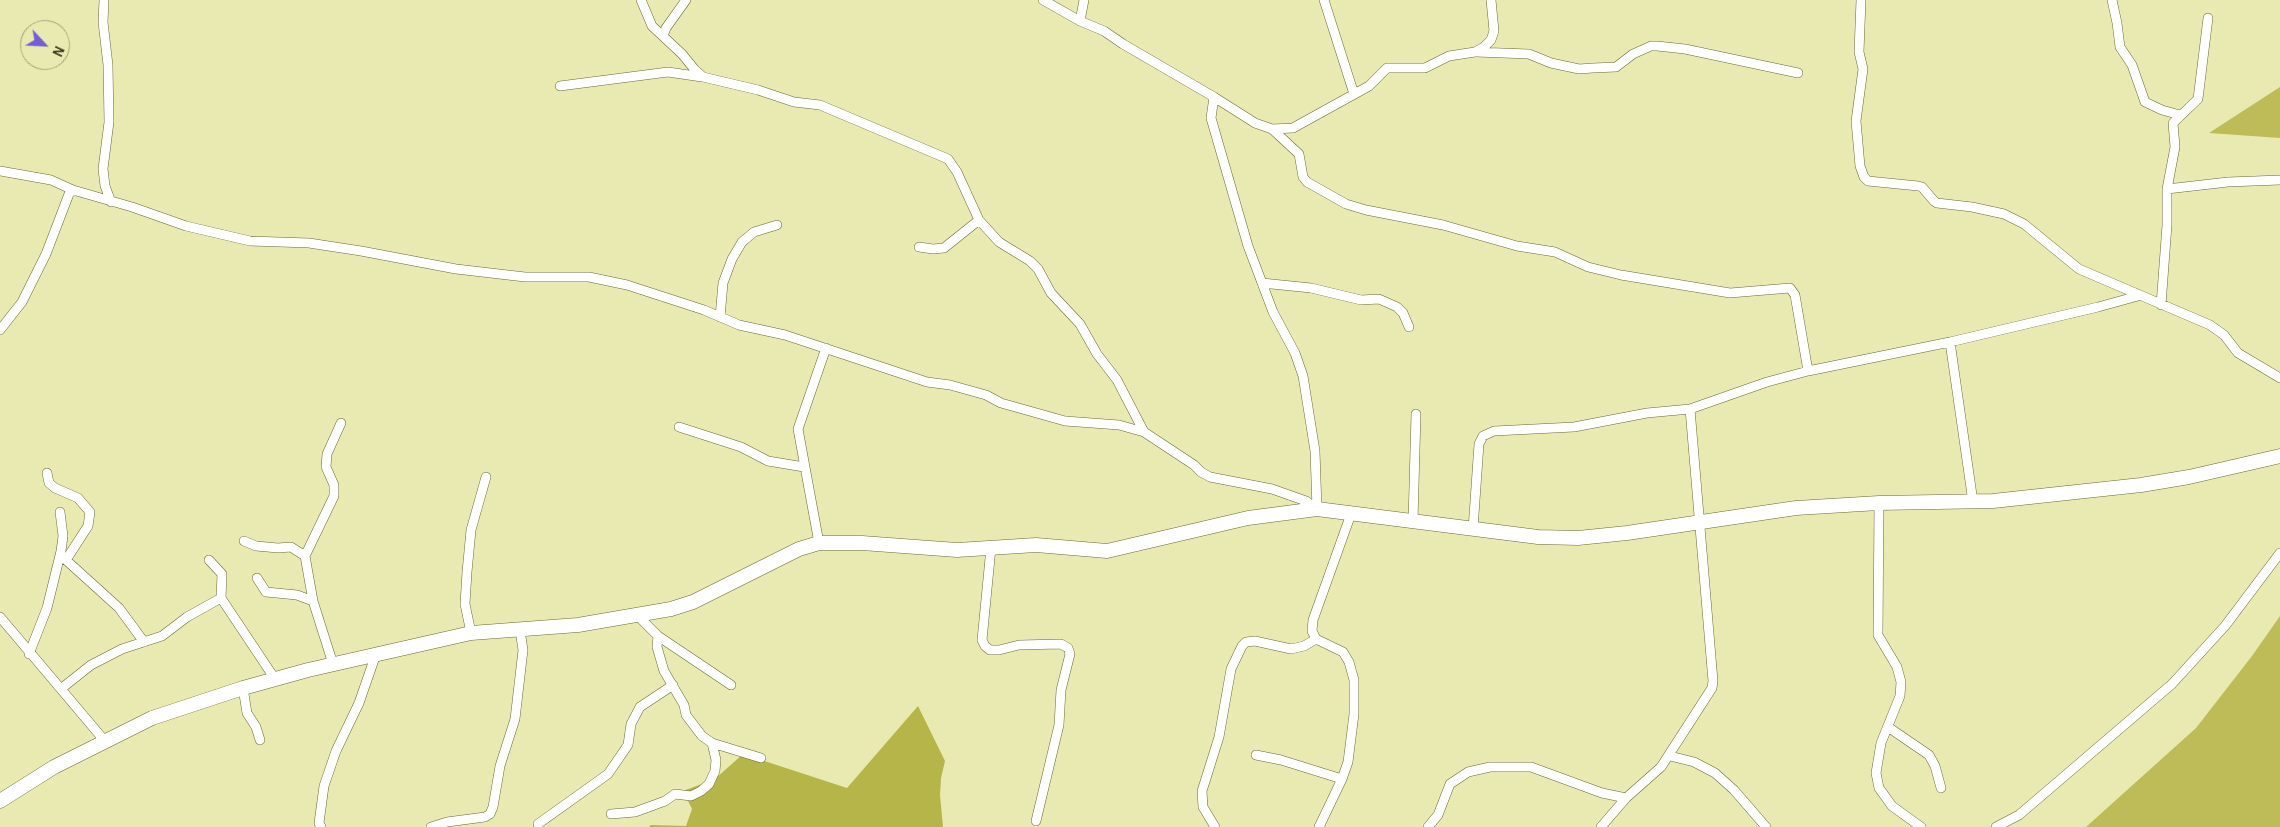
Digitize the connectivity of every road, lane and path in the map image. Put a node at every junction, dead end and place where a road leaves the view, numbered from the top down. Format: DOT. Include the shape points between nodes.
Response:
graph roads {
  1 [pos="104,0"];
  2 [pos="641,0"];
  3 [pos="686,0"];
  4 [pos="1042,0"];
  5 [pos="1084,0"];
  6 [pos="1324,0"];
  7 [pos="1491,0"];
  8 [pos="1861,0"];
  9 [pos="2112,0"];
  10 [pos="2208,18"];
  11 [pos="1080,21"];
  12 [pos="663,36"];
  13 [pos="1475,52"];
  14 [pos="1798,73"];
  15 [pos="703,77"];
  16 [pos="560,86"];
  17 [pos="1354,94"];
  18 [pos="1214,97"];
  19 [pos="2180,115"];
  20 [pos="1272,129"];
  21 [pos="0,171"];
  22 [pos="2280,180"];
  23 [pos="2167,189"];
  24 [pos="73,190"];
  25 [pos="111,202"];
  26 [pos="979,220"];
  27 [pos="777,225"];
  28 [pos="919,247"];
  29 [pos="1262,283"];
  30 [pos="2138,296"];
  31 [pos="2161,305"];
  32 [pos="720,317"];
  33 [pos="1409,327"];
  34 [pos="0,330"];
  35 [pos="1950,342"];
  36 [pos="826,348"];
  37 [pos="1808,371"];
  38 [pos="2280,378"];
  39 [pos="1690,409"];
  40 [pos="1416,414"];
  41 [pos="341,423"];
  42 [pos="679,427"];
  43 [pos="1144,432"];
  44 [pos="2280,456"];
  45 [pos="804,467"];
  46 [pos="48,473"];
  47 [pos="486,477"];
  48 [pos="1973,502"];
  49 [pos="1879,503"];
  50 [pos="1317,509"];
  51 [pos="60,512"];
  52 [pos="1351,514"];
  53 [pos="1413,521"];
  54 [pos="1700,522"];
  55 [pos="1473,529"];
  56 [pos="244,542"];
  57 [pos="819,543"];
  58 [pos="991,548"];
  59 [pos="2280,553"];
  60 [pos="305,556"];
  61 [pos="209,560"];
  62 [pos="257,578"];
  63 [pos="221,598"];
  64 [pos="313,601"];
  65 [pos="636,614"];
  66 [pos="0,617"];
  67 [pos="520,630"];
  68 [pos="470,633"];
  69 [pos="658,636"];
  70 [pos="1316,639"];
  71 [pos="144,642"];
  72 [pos="29,654"];
  73 [pos="376,654"];
  74 [pos="334,664"];
  75 [pos="275,679"];
  76 [pos="673,684"];
  77 [pos="732,685"];
  78 [pos="62,688"];
  79 [pos="244,688"];
  80 [pos="1888,727"];
  81 [pos="104,740"];
  82 [pos="260,740"];
  83 [pos="712,743"];
  84 [pos="1256,755"];
  85 [pos="1670,756"];
  86 [pos="761,758"];
  87 [pos="1342,779"];
  88 [pos="1941,788"];
  89 [pos="1626,798"];
  90 [pos="0,801"];
  91 [pos="611,814"];
  92 [pos="1036,821"];
  93 [pos="538,824"];
  94 [pos="321,827"];
  95 [pos="432,827"];
  96 [pos="1215,827"];
  97 [pos="1319,827"];
  98 [pos="1428,827"];
  99 [pos="1601,827"];
  100 [pos="1766,827"];
  101 [pos="1920,827"];
  102 [pos="1996,827"];
  1 -- 25 [label="street" via="109,122 102,169"];
  2 -- 12 [label="street" via="652,26"];
  3 -- 12 [label="street"];
  4 -- 11 [label="street"];
  5 -- 11 [label="street"];
  6 -- 17 [label="street"];
  7 -- 13 [label="street" via="1494,31 1491,40"];
  8 -- 30 [label="street" via="1859,52 1863,69 1856,121 1864,177 1874,183 1918,186 1937,203 2004,214 2024,224 2079,269"];
  9 -- 19 [label="street" via="2120,47 2132,65 2145,102"];
  10 -- 19 [label="street" via="2198,99"];
  11 -- 18 [label="street" via="1104,31"];
  12 -- 15 [label="street"];
  13 -- 14 [label="street" via="1529,54 1551,63 1593,68 1616,67 1633,54 1658,46"];
  13 -- 17 [label="street" via="1449,56 1425,68 1387,68 1369,86"];
  15 -- 16 [label="street" via="668,72"];
  15 -- 26 [label="street" via="794,102 820,105 935,152 948,159 957,172"];
  17 -- 20 [label="street" via="1293,128"];
  18 -- 20 [label="street" via="1255,123"];
  18 -- 29 [label="street" via="1210,118"];
  19 -- 23 [label="street" via="2173,123 2175,147"];
  20 -- 37 [label="street" via="1299,154 1307,182 1359,208 1555,252 1588,267 1621,275 1730,293 1790,288 1795,295"];
  21 -- 24 [label="street" via="51,180"];
  22 -- 23 [label="street"];
  23 -- 31 [label="street"];
  24 -- 25 [label="street"];
  24 -- 34 [label="street" via="22,302"];
  25 -- 32 [label="street" via="186,226 250,241 309,243 456,269 525,277 589,277 627,285"];
  26 -- 28 [label="street" via="944,248"];
  26 -- 43 [label="street" via="998,242 1038,269 1051,293 1080,324 1117,380"];
  27 -- 32 [label="street" via="754,232 742,242 723,283"];
  29 -- 33 [label="street" via="1311,288 1361,300 1379,299 1397,307"];
  29 -- 50 [label="street" via="1303,376 1315,451"];
  30 -- 31 [label="street"];
  30 -- 35 [label="street"];
  31 -- 38 [label="street" via="2224,334 2238,353"];
  32 -- 36 [label="street"];
  35 -- 37 [label="street"];
  35 -- 48 [label="street"];
  36 -- 43 [label="street" via="927,382 986,395 1001,403 1065,421 1119,425"];
  36 -- 45 [label="street" via="798,430"];
  37 -- 39 [label="street"];
  39 -- 54 [label="street"];
  39 -- 55 [label="street" via="1574,427 1494,432 1483,436 1479,444"];
  40 -- 53 [label="street"];
  41 -- 60 [label="street" via="327,454 326,467 334,485 334,496"];
  42 -- 45 [label="street" via="741,448 768,462"];
  43 -- 50 [label="street" via="1201,472 1272,489 1306,501"];
  44 -- 48 [label="street" via="2141,485"];
  45 -- 57 [label="street"];
  46 -- 71 [label="street" via="49,483 78,498 90,512 88,526 66,560 119,608"];
  47 -- 68 [label="street" via="471,530 466,572"];
  48 -- 49 [label="street"];
  49 -- 54 [label="street" via="1796,508"];
  49 -- 80 [label="street" via="1878,636 1897,667 1901,682 1900,696"];
  50 -- 52 [label="street"];
  50 -- 58 [label="street" via="1248,518 1107,551 1036,545"];
  51 -- 72 [label="street" via="61,551 47,608"];
  52 -- 53 [label="street"];
  52 -- 70 [label="street" via="1312,620"];
  53 -- 55 [label="street"];
  54 -- 55 [label="street" via="1578,538"];
  54 -- 85 [label="street" via="1713,681 1707,699"];
  56 -- 60 [label="street" via="256,546 291,547"];
  57 -- 58 [label="street" via="957,550"];
  57 -- 65 [label="street" via="799,549 693,602"];
  58 -- 92 [label="street" via="982,640 985,646 999,650 1019,645 1061,644 1068,648 1070,654 1059,725"];
  59 -- 102 [label="street" via="2225,626 2172,684 2018,815"];
  60 -- 64 [label="street"];
  61 -- 63 [label="street" via="222,574"];
  62 -- 64 [label="street" via="266,592 297,595"];
  63 -- 71 [label="street" via="162,636"];
  63 -- 75 [label="street"];
  64 -- 74 [label="street"];
  65 -- 67 [label="street" via="578,625"];
  65 -- 69 [label="street"];
  66 -- 72 [label="street"];
  67 -- 68 [label="street"];
  67 -- 95 [label="street" via="523,650 516,710 490,814"];
  68 -- 73 [label="street"];
  69 -- 76 [label="street" via="656,647 664,671"];
  69 -- 77 [label="street"];
  70 -- 87 [label="street" via="1343,652 1354,680 1354,714 1348,762"];
  70 -- 96 [label="street" via="1291,649 1255,641 1242,646 1232,669 1219,737 1202,791 1203,806"];
  71 -- 78 [label="street" via="90,665"];
  72 -- 78 [label="street"];
  73 -- 74 [label="street"];
  73 -- 94 [label="street" via="324,786"];
  74 -- 75 [label="street"];
  75 -- 79 [label="street"];
  76 -- 83 [label="street" via="686,715 702,736"];
  76 -- 93 [label="street" via="640,707 631,724 628,745 608,774"];
  78 -- 81 [label="street"];
  79 -- 81 [label="street" via="152,718"];
  79 -- 82 [label="street" via="247,713"];
  80 -- 88 [label="street" via="1929,755"];
  80 -- 101 [label="street" via="1881,743 1876,773 1879,788 1892,806"];
  81 -- 90 [label="street"];
  83 -- 86 [label="street"];
  83 -- 91 [label="street" via="715,771 701,792 690,796 675,794 634,812"];
  84 -- 87 [label="street"];
  85 -- 89 [label="street"];
  85 -- 100 [label="street" via="1694,762 1714,773 1734,790"];
  87 -- 97 [label="street"];
  89 -- 98 [label="street" via="1602,793 1530,767 1490,767 1468,772 1450,784 1438,815"];
  89 -- 99 [label="street"];
}
